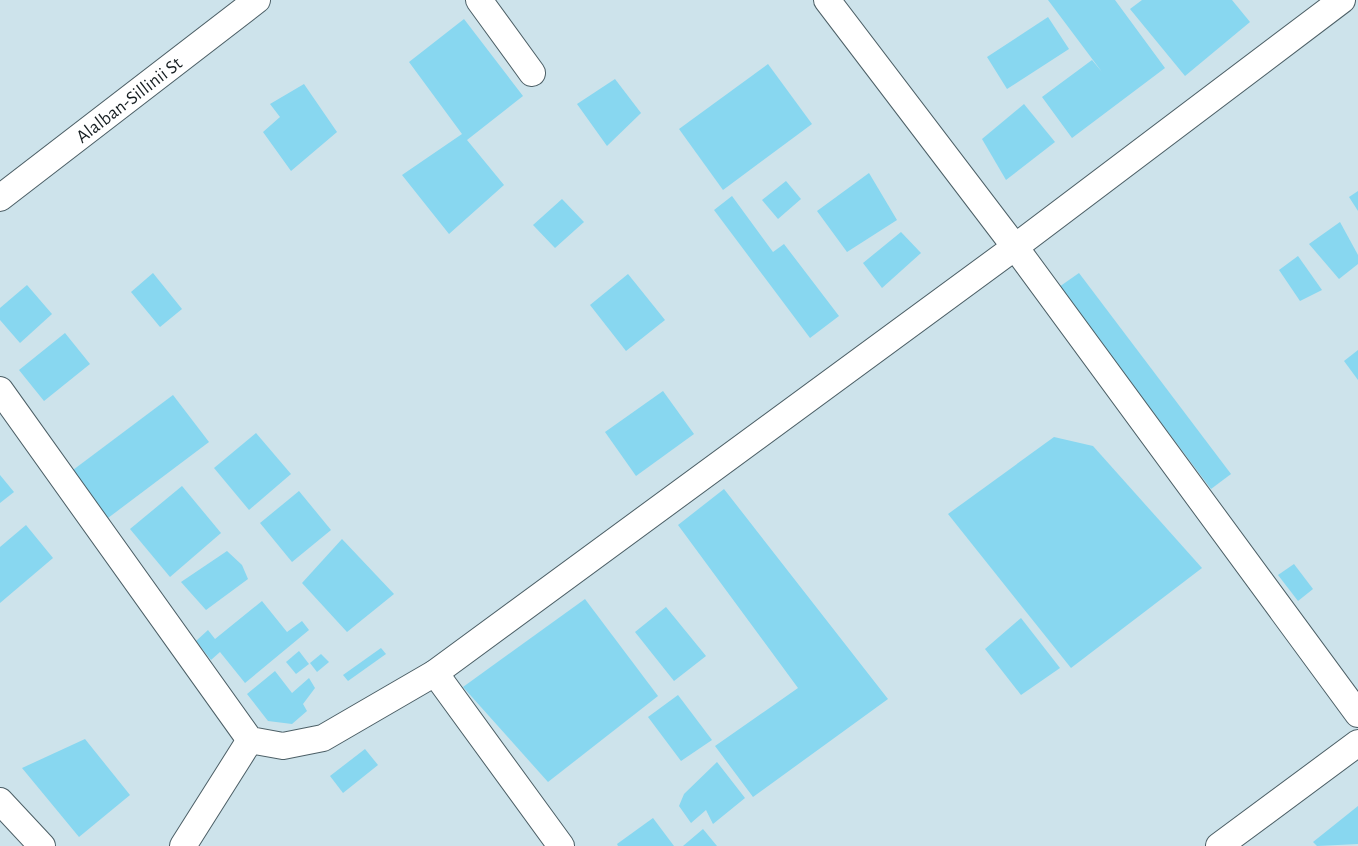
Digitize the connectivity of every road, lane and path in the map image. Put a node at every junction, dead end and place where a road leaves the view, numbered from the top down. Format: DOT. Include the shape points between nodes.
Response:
graph roads {
  1 [pos="257,0"];
  2 [pos="479,0"];
  3 [pos="827,0"];
  4 [pos="1342,0"];
  5 [pos="532,74"];
  6 [pos="0,198"];
  7 [pos="1015,247"];
  8 [pos="0,390"];
  9 [pos="435,673"];
  10 [pos="1358,714"];
  11 [pos="250,740"];
  12 [pos="1358,743"];
  13 [pos="0,802"];
  14 [pos="42,846"];
  15 [pos="183,846"];
  16 [pos="562,846"];
  17 [pos="1219,846"];
  1 -- 6 [label="street, Alalban-Sillinii St"];
  2 -- 5 [label="street"];
  3 -- 7 [label="street"];
  4 -- 7 [label="street"];
  7 -- 9 [label="street"];
  7 -- 10 [label="street"];
  8 -- 11 [label="street"];
  9 -- 11 [label="street" via="323,738 282,746"];
  9 -- 16 [label="street"];
  11 -- 15 [label="street"];
  12 -- 17 [label="street"];
  13 -- 14 [label="street"];
}
